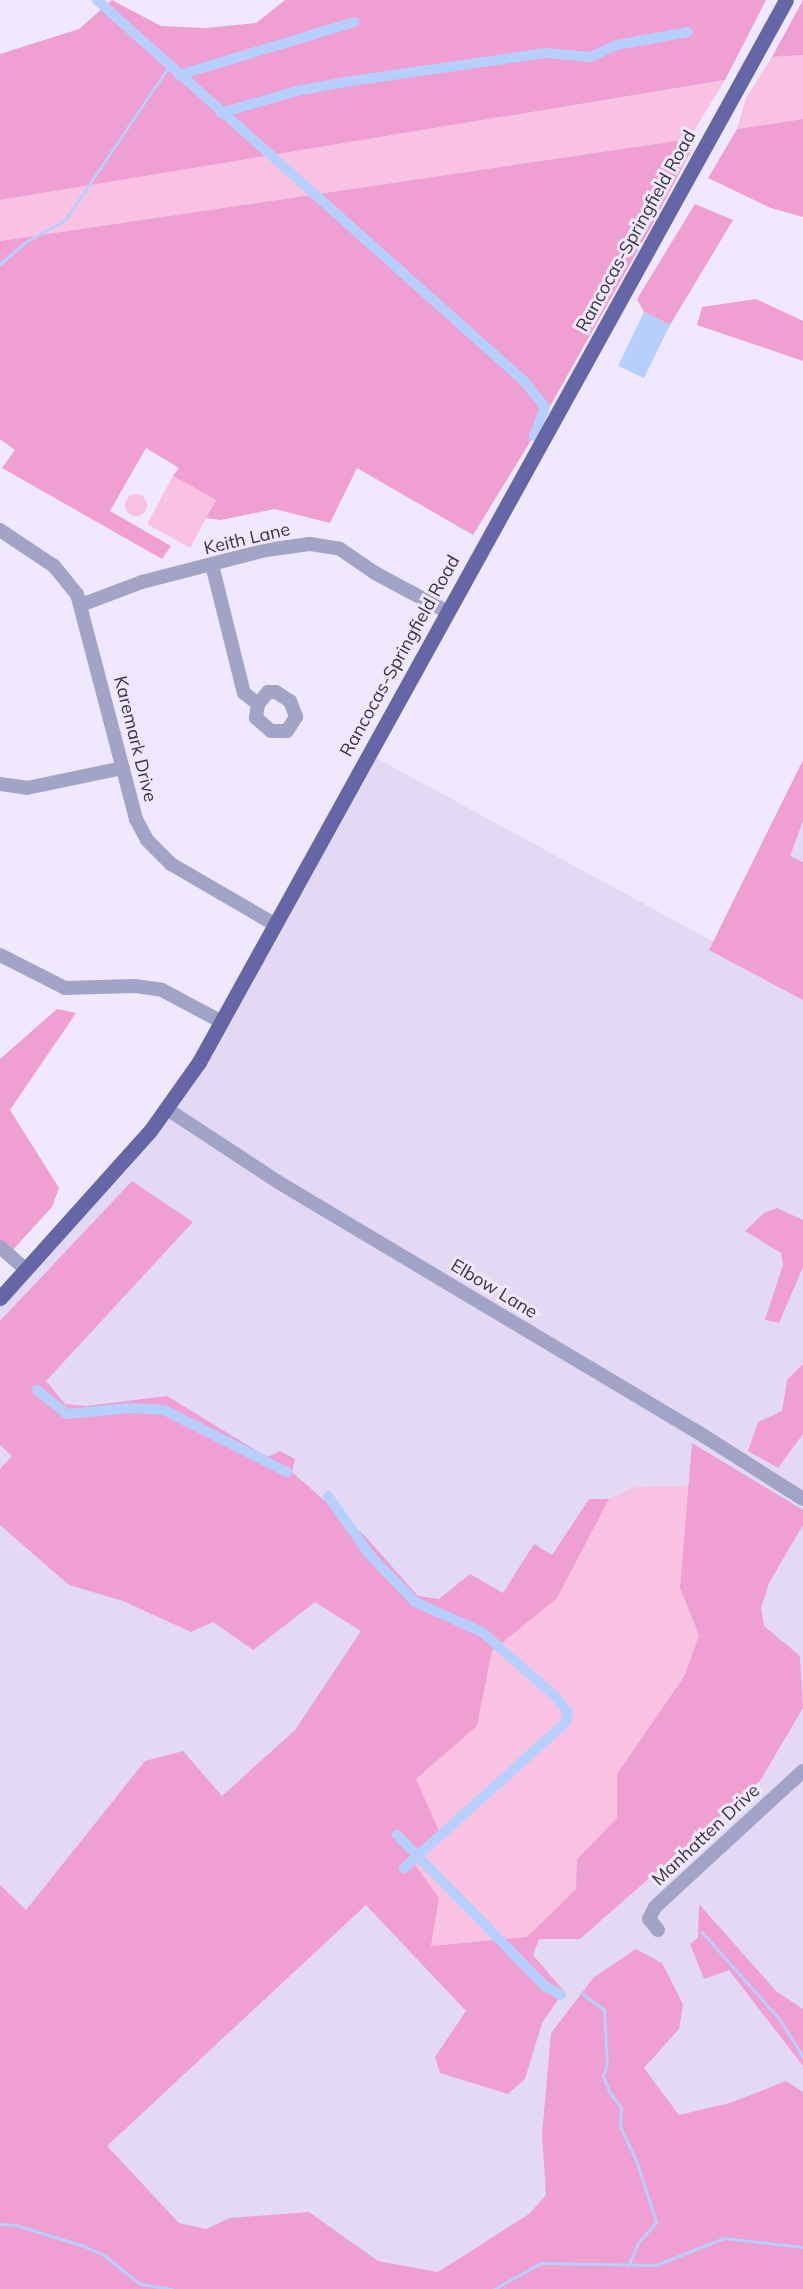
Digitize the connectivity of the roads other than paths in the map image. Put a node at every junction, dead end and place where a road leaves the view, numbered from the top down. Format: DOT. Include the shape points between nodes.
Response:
graph roads {
  1 [pos="786,0"];
  2 [pos="0,530"];
  3 [pos="212,565"];
  4 [pos="81,605"];
  5 [pos="446,611"];
  6 [pos="258,704"];
  7 [pos="123,768"];
  8 [pos="0,784"];
  9 [pos="276,925"];
  10 [pos="0,955"];
  11 [pos="222,1022"];
  12 [pos="167,1109"];
  13 [pos="0,1247"];
  14 [pos="26,1270"];
  15 [pos="0,1298"];
  16 [pos="803,1499"];
  17 [pos="803,1771"];
  18 [pos="658,1930"];
  1 -- 5 [label="main road, Rancocas-Springfield Road"];
  2 -- 4 [label="street, Karemark Drive" via="64,575"];
  3 -- 4 [label="street, Keith Lane" via="142,582"];
  3 -- 5 [label="street, Keith Lane" via="288,546 321,545 340,549 375,573"];
  3 -- 6 [label="street" via="238,677 244,693"];
  4 -- 7 [label="street, Karemark Drive"];
  5 -- 9 [label="main road, Rancocas-Springfield Road"];
  7 -- 8 [label="street" via="27,788"];
  7 -- 9 [label="street, Karemark Drive" via="136,819 154,849 171,864"];
  9 -- 11 [label="main road, Rancocas-Springfield Road"];
  10 -- 11 [label="street" via="65,988 135,986 162,990"];
  11 -- 12 [label="main road, Rancocas-Springfield Road"];
  12 -- 14 [label="main road, Rancocas-Springfield Road"];
  12 -- 16 [label="street, Elbow Lane" via="278,1182"];
  13 -- 14 [label="street"];
  14 -- 15 [label="main road, Rancocas-Springfield Road"];
  17 -- 18 [label="street, Manhatten Drive" via="655,1907 649,1919"];
}
